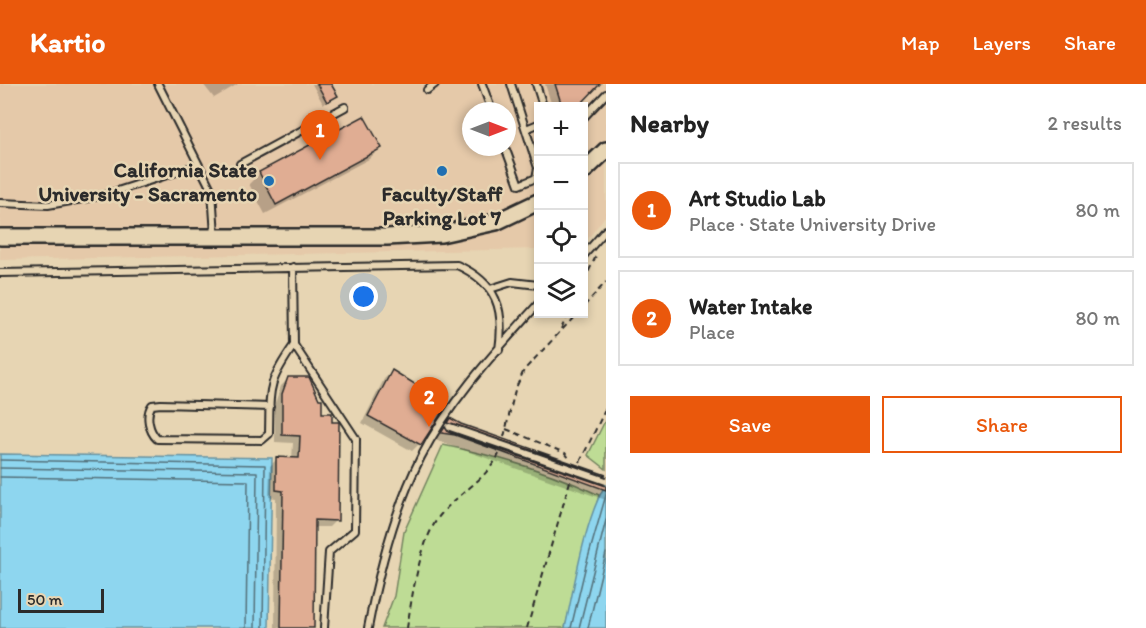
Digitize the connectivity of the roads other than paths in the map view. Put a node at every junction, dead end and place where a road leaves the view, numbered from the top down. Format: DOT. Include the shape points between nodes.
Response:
graph roads {
  1 [pos="158,84"];
  2 [pos="435,84"];
  3 [pos="482,84"];
  4 [pos="511,84"];
  5 [pos="536,84"];
  6 [pos="427,90"];
  7 [pos="606,94"];
  8 [pos="489,102"];
  9 [pos="542,102"];
  10 [pos="345,107"];
  11 [pos="588,113"];
  12 [pos="534,126"];
  13 [pos="526,129"];
  14 [pos="606,150"];
  15 [pos="508,156"];
  16 [pos="240,164"];
  17 [pos="198,165"];
  18 [pos="588,167"];
  19 [pos="0,204"];
  20 [pos="534,204"];
  21 [pos="606,230"];
  22 [pos="215,236"];
  23 [pos="0,237"];
  24 [pos="588,250"];
  25 [pos="293,267"];
  26 [pos="0,273"];
  27 [pos="534,285"];
  28 [pos="490,289"];
  29 [pos="534,309"];
  30 [pos="294,345"];
  31 [pos="499,350"];
  32 [pos="270,407"];
  33 [pos="440,424"];
  34 [pos="606,481"];
  35 [pos="324,628"];
  36 [pos="368,628"];
  1 -- 17 [label="lane"];
  2 -- 6 [label="lane"];
  3 -- 8 [label="lane"];
  4 -- 13 [label="lane"];
  5 -- 9 [label="lane"];
  7 -- 11 [label="lane"];
  10 -- 16 [label="lane"];
  12 -- 13 [label="lane"];
  13 -- 15 [label="lane" via="538,168 536,178 519,185"];
  14 -- 18 [label="street"];
  17 -- 19 [label="lane" via="105,195 48,205"];
  17 -- 22 [label="lane" via="212,191"];
  20 -- 22 [label="street" via="496,222 441,234"];
  21 -- 24 [label="lane"];
  22 -- 23 [label="street"];
  25 -- 26 [label="lane"];
  25 -- 28 [label="lane" via="457,265 481,278"];
  25 -- 30 [label="lane"];
  27 -- 28 [label="lane" via="512,282"];
  28 -- 31 [label="lane" via="500,310"];
  29 -- 31 [label="lane"];
  30 -- 32 [label="lane" via="274,375"];
  30 -- 35 [label="lane" via="356,439 355,530 329,552"];
  31 -- 33 [label="lane"];
  32 -- 32 [label="lane" via="269,434 262,440 157,439 149,421 152,405"];
  33 -- 34 [label="lane, bridge"];
  33 -- 36 [label="lane" via="420,458 390,532"];
}
